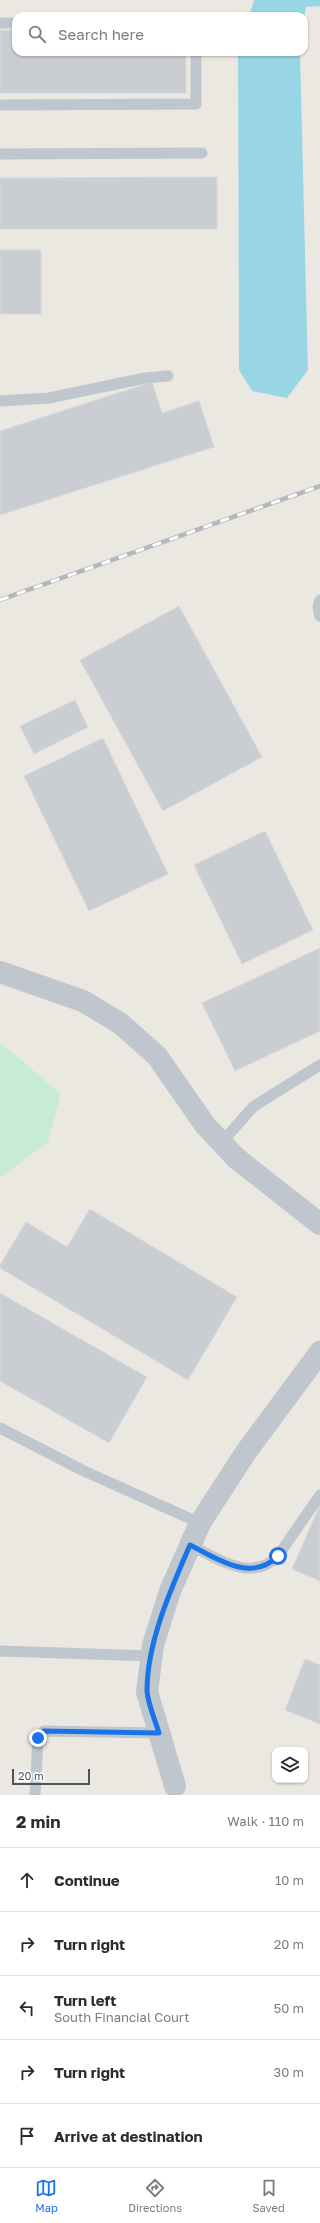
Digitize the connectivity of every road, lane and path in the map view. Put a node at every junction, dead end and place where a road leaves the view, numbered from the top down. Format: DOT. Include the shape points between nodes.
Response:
graph roads {
  1 [pos="0,23"];
  2 [pos="12,23"];
  3 [pos="196,56"];
  4 [pos="0,105"];
  5 [pos="202,153"];
  6 [pos="0,154"];
  7 [pos="168,376"];
  8 [pos="0,402"];
  9 [pos="320,600"];
  10 [pos="320,616"];
  11 [pos="0,972"];
  12 [pos="320,1065"];
  13 [pos="221,1143"];
  14 [pos="320,1224"];
  15 [pos="320,1352"];
  16 [pos="0,1428"];
  17 [pos="320,1495"];
  18 [pos="200,1523"];
  19 [pos="190,1545"];
  20 [pos="0,1651"];
  21 [pos="152,1656"];
  22 [pos="159,1733"];
  23 [pos="178,1791"];
  24 [pos="35,1795"];
  1 -- 2 [label="lane"];
  3 -- 4 [label="lane" via="196,104"];
  5 -- 6 [label="lane"];
  7 -- 8 [label="lane" via="145,378 49,398"];
  9 -- 10 [label="lane"];
  11 -- 13 [label="street" via="83,1001 121,1024 157,1056 204,1125"];
  12 -- 13 [label="lane" via="254,1106"];
  13 -- 14 [label="street" via="236,1158"];
  15 -- 18 [label="street" via="246,1452"];
  16 -- 18 [label="lane" via="84,1471"];
  17 -- 19 [label="lane" via="278,1556 263,1566 247,1570"];
  18 -- 19 [label="street"];
  19 -- 21 [label="street" via="170,1591"];
  20 -- 21 [label="lane"];
  21 -- 22 [label="street" via="147,1692"];
  22 -- 23 [label="street"];
  22 -- 24 [label="lane" via="44,1731 38,1738"];
}
